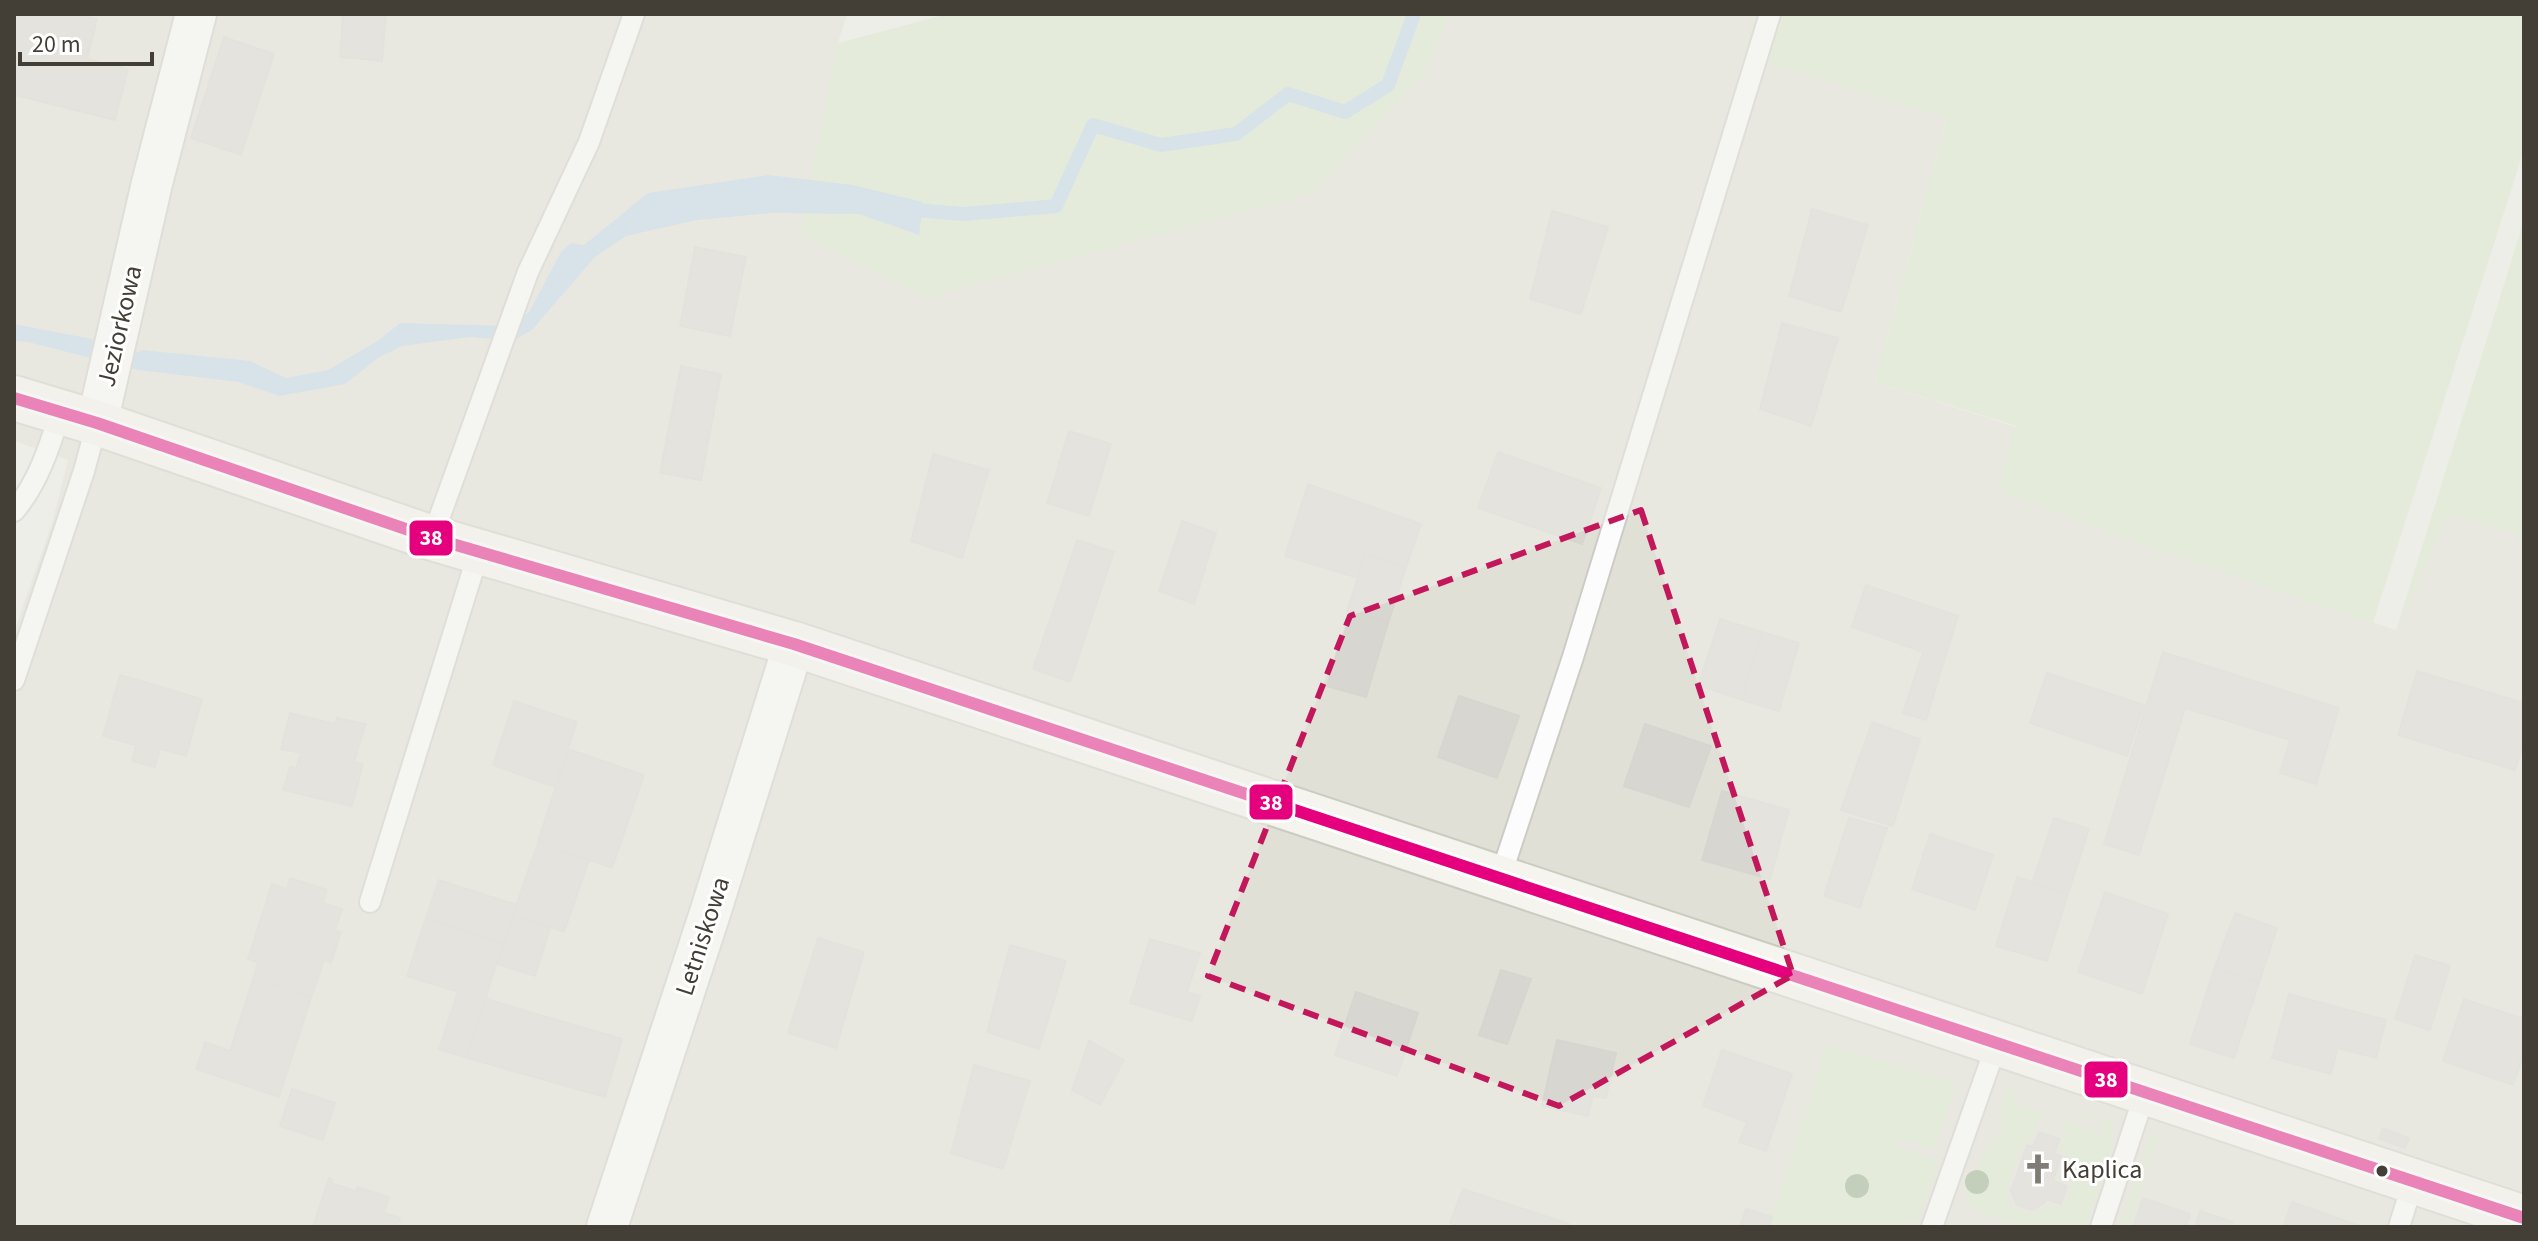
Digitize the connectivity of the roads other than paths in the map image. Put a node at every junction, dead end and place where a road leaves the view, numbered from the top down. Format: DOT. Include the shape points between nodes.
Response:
graph roads {
  1 [pos="196,14"];
  2 [pos="634,14"];
  3 [pos="1770,14"];
  4 [pos="14,398"];
  5 [pos="79,418"];
  6 [pos="14,511"];
  7 [pos="432,538"];
  8 [pos="479,551"];
  9 [pos="794,644"];
  10 [pos="14,680"];
  11 [pos="1500,878"];
  12 [pos="370,902"];
  13 [pos="1997,1043"];
  14 [pos="2145,1093"];
  15 [pos="2413,1182"];
  16 [pos="2524,1218"];
  17 [pos="607,1227"];
  18 [pos="1932,1227"];
  19 [pos="2101,1227"];
  20 [pos="2399,1227"];
  1 -- 5 [label="street, Jeziorkowa" via="152,183"];
  2 -- 7 [label="lane" via="589,142 528,272"];
  3 -- 11 [label="lane"];
  4 -- 5 [label="street"];
  5 -- 6 [label="lane" via="53,437"];
  5 -- 7 [label="street"];
  5 -- 10 [label="lane, Jeziorkowa" via="84,471"];
  7 -- 8 [label="street"];
  8 -- 9 [label="street"];
  8 -- 12 [label="lane"];
  9 -- 11 [label="street"];
  9 -- 17 [label="street, Letniskowa"];
  11 -- 13 [label="street"];
  13 -- 14 [label="street"];
  13 -- 18 [label="lane"];
  14 -- 15 [label="street"];
  14 -- 19 [label="lane"];
  15 -- 16 [label="street"];
  15 -- 20 [label="lane"];
}
